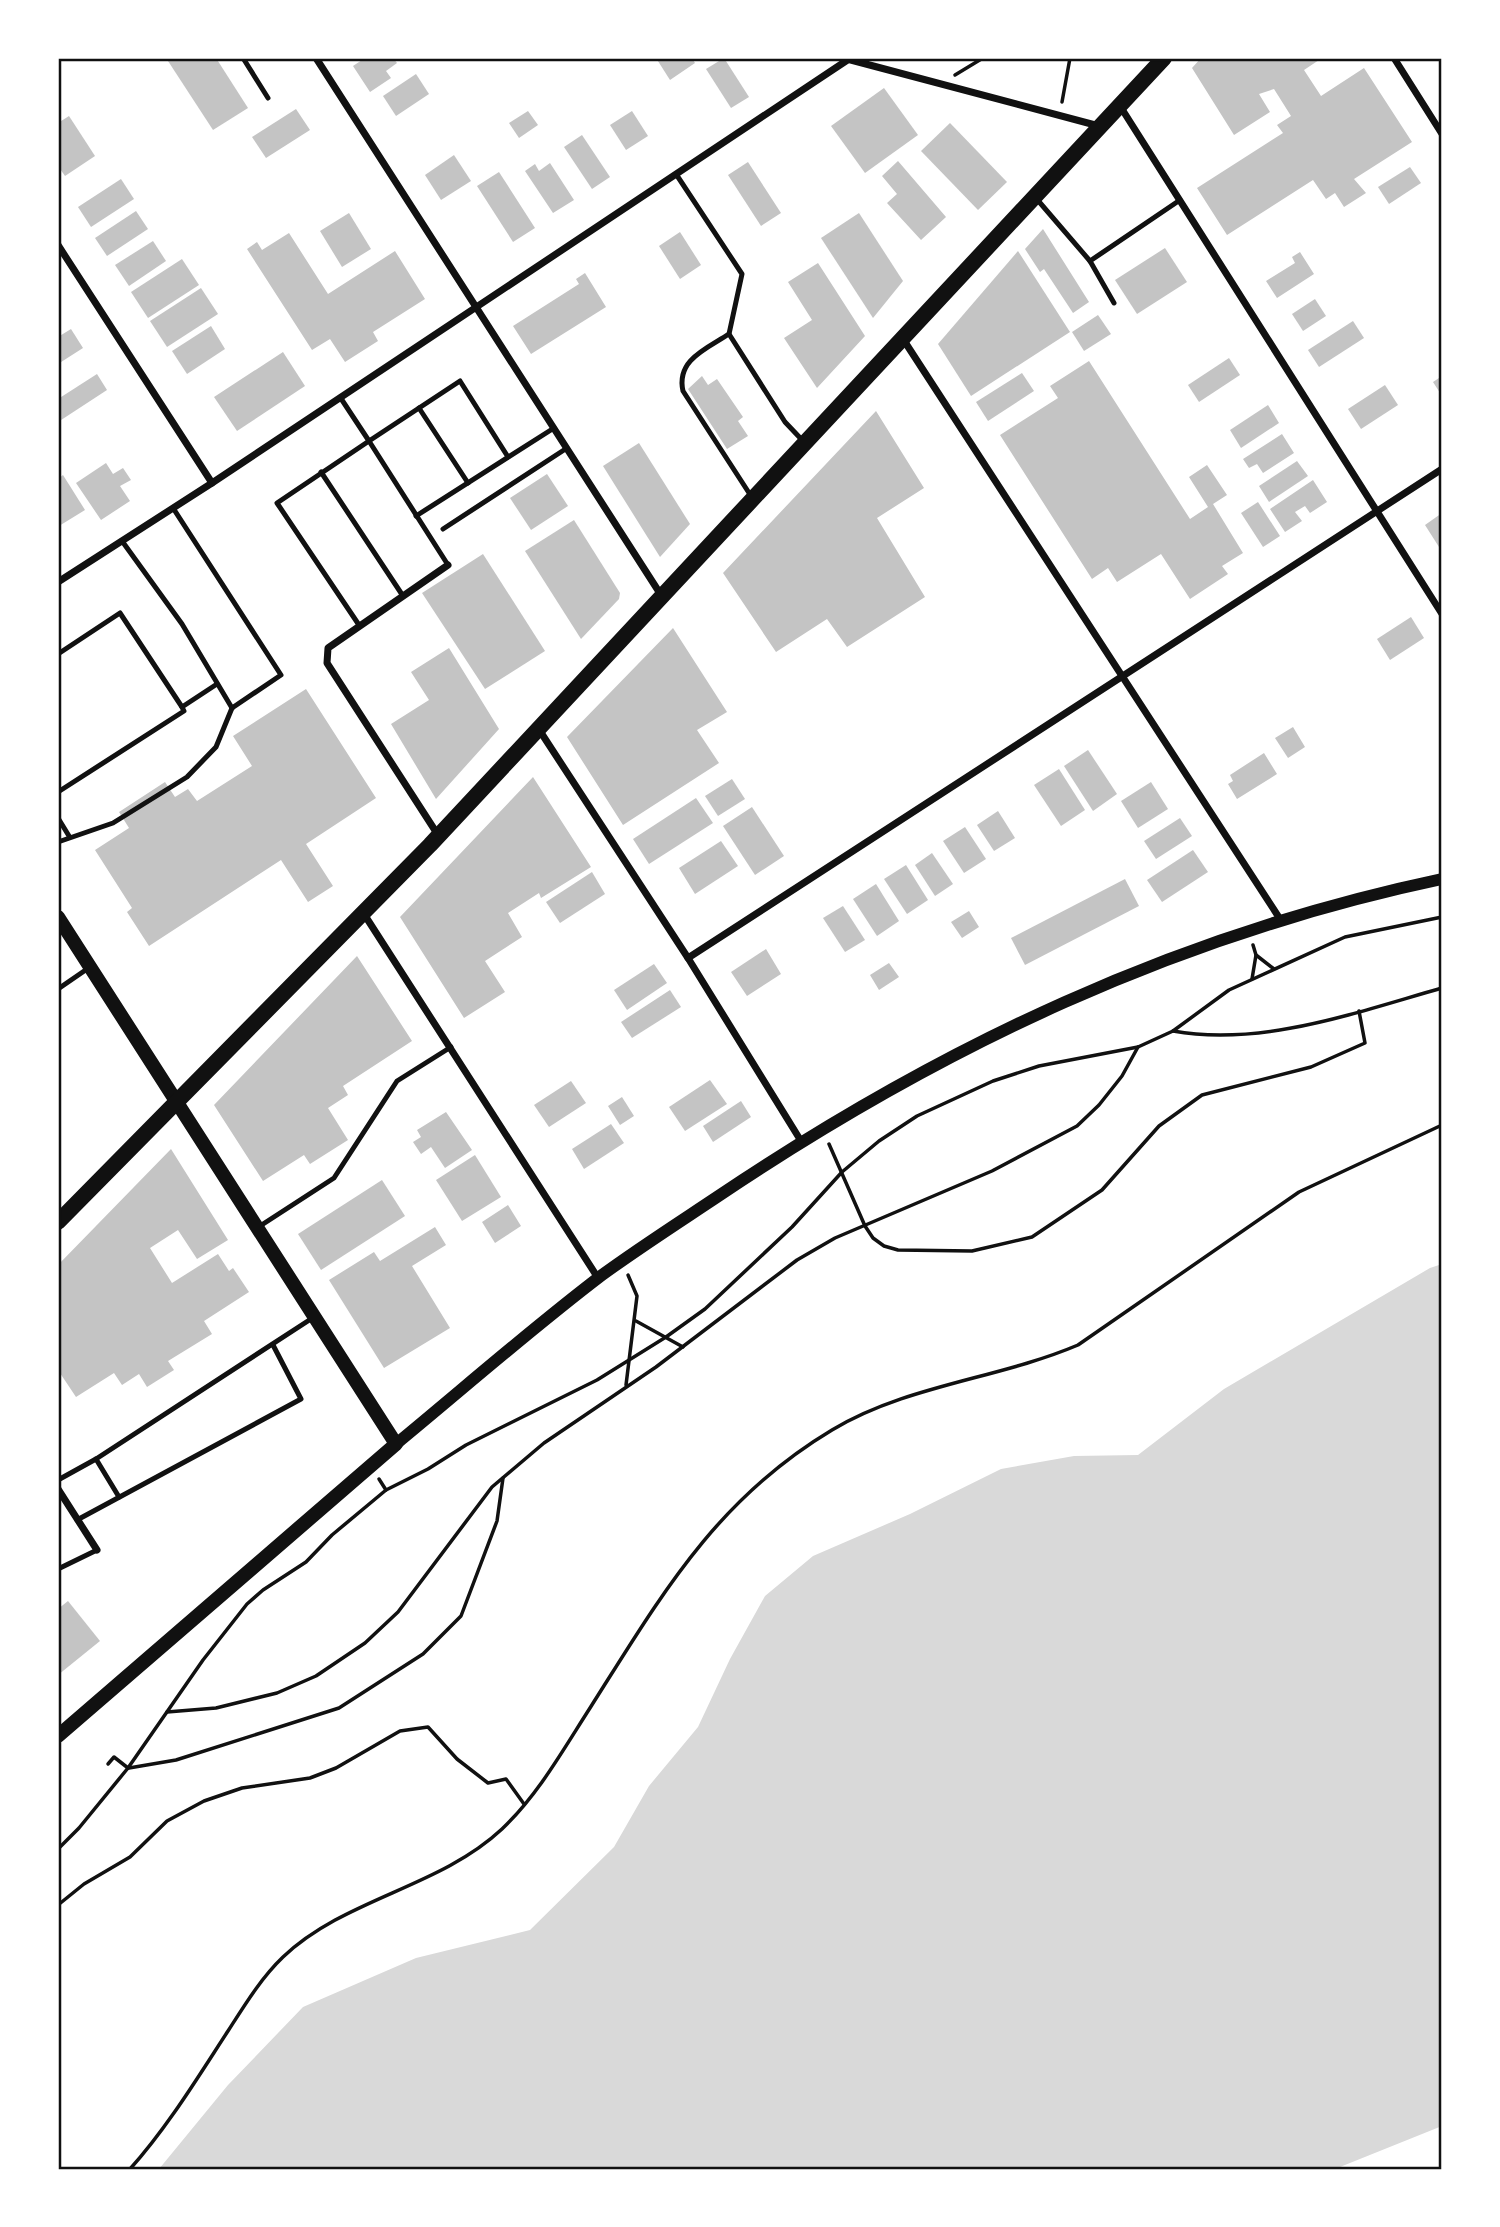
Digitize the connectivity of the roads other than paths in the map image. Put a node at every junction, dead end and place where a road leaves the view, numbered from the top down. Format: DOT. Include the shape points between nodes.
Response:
graph roads {
  1 [pos="243,58"];
  2 [pos="316,58"];
  3 [pos="1164,58"];
  4 [pos="1394,58"];
  5 [pos="846,59"];
  6 [pos="268,98"];
  7 [pos="1119,105"];
  8 [pos="1100,126"];
  9 [pos="1442,134"];
  10 [pos="676,174"];
  11 [pos="1033,195"];
  12 [pos="1180,200"];
  13 [pos="58,245"];
  14 [pos="1090,261"];
  15 [pos="1114,303"];
  16 [pos="475,306"];
  17 [pos="729,334"];
  18 [pos="902,337"];
  19 [pos="340,397"];
  20 [pos="419,408"];
  21 [pos="554,428"];
  22 [pos="369,441"];
  23 [pos="804,442"];
  24 [pos="567,448"];
  25 [pos="508,457"];
  26 [pos="1442,469"];
  27 [pos="321,472"];
  28 [pos="212,483"];
  29 [pos="468,483"];
  30 [pos="752,497"];
  31 [pos="173,508"];
  32 [pos="1377,512"];
  33 [pos="416,516"];
  34 [pos="443,529"];
  35 [pos="122,541"];
  36 [pos="448,565"];
  37 [pos="58,582"];
  38 [pos="661,595"];
  39 [pos="403,596"];
  40 [pos="1442,614"];
  41 [pos="359,625"];
  42 [pos="58,654"];
  43 [pos="1122,677"];
  44 [pos="218,684"];
  45 [pos="182,707"];
  46 [pos="232,708"];
  47 [pos="538,727"];
  48 [pos="58,792"];
  49 [pos="58,818"];
  50 [pos="439,835"];
  51 [pos="69,836"];
  52 [pos="58,842"];
  53 [pos="1442,878"];
  54 [pos="362,911"];
  55 [pos="58,917"];
  56 [pos="1280,919"];
  57 [pos="688,958"];
  58 [pos="90,967"];
  59 [pos="58,989"];
  60 [pos="451,1047"];
  61 [pos="175,1100"];
  62 [pos="801,1141"];
  63 [pos="58,1222"];
  64 [pos="257,1228"];
  65 [pos="598,1278"];
  66 [pos="314,1317"];
  67 [pos="273,1345"];
  68 [pos="396,1444"];
  69 [pos="96,1459"];
  70 [pos="58,1480"];
  71 [pos="58,1489"];
  72 [pos="119,1497"];
  73 [pos="77,1520"];
  74 [pos="97,1550"];
  75 [pos="58,1569"];
  76 [pos="58,1736"];
  1 -- 6 [label="lane"];
  2 -- 16 [label="street"];
  3 -- 7 [label="main road"];
  4 -- 9 [label="street"];
  5 -- 8 [label="street"];
  5 -- 10 [label="street"];
  7 -- 8 [label="main road"];
  7 -- 12 [label="street"];
  8 -- 11 [label="main road"];
  10 -- 16 [label="street"];
  10 -- 17 [label="lane" via="742,274"];
  11 -- 14 [label="lane"];
  11 -- 18 [label="main road"];
  12 -- 14 [label="lane"];
  12 -- 32 [label="street"];
  13 -- 28 [label="street"];
  14 -- 15 [label="lane"];
  16 -- 19 [label="street"];
  16 -- 21 [label="street"];
  17 -- 23 [label="lane" via="785,422"];
  17 -- 30 [label="lane" via="689,359 680,380 682,391"];
  18 -- 23 [label="main road"];
  18 -- 43 [label="street"];
  19 -- 22 [label="lane"];
  19 -- 28 [label="street"];
  20 -- 22 [label="lane"];
  20 -- 25 [label="lane" via="460,381"];
  20 -- 29 [label="lane"];
  21 -- 24 [label="street"];
  21 -- 25 [label="lane"];
  22 -- 27 [label="lane"];
  22 -- 33 [label="lane"];
  23 -- 30 [label="main road"];
  24 -- 34 [label="lane"];
  24 -- 38 [label="street"];
  25 -- 29 [label="lane"];
  26 -- 32 [label="street"];
  27 -- 39 [label="lane"];
  27 -- 41 [label="lane" via="277,503"];
  28 -- 31 [label="street"];
  29 -- 33 [label="lane"];
  30 -- 38 [label="main road"];
  31 -- 35 [label="street"];
  31 -- 46 [label="lane" via="281,675"];
  32 -- 40 [label="street"];
  32 -- 43 [label="street"];
  33 -- 36 [label="lane"];
  35 -- 37 [label="street"];
  35 -- 44 [label="lane"];
  36 -- 39 [label="street"];
  38 -- 47 [label="main road"];
  39 -- 41 [label="street"];
  41 -- 50 [label="street" via="328,648 327,663"];
  42 -- 45 [label="lane" via="120,612"];
  43 -- 56 [label="street"];
  43 -- 57 [label="street"];
  44 -- 45 [label="lane"];
  44 -- 46 [label="lane"];
  45 -- 48 [label="lane" via="184,711"];
  46 -- 51 [label="lane" via="216,747 187,777 113,823"];
  47 -- 50 [label="main road"];
  47 -- 57 [label="street"];
  49 -- 51 [label="lane"];
  50 -- 54 [label="main road"];
  51 -- 52 [label="lane"];
  53 -- 56 [label="street"];
  54 -- 60 [label="street"];
  54 -- 61 [label="main road"];
  55 -- 58 [label="main road"];
  56 -- 62 [label="street" via="1045,1008 962,1049"];
  57 -- 62 [label="street"];
  58 -- 59 [label="lane"];
  58 -- 61 [label="main road"];
  60 -- 64 [label="lane" via="397,1082 334,1178"];
  60 -- 65 [label="street"];
  61 -- 63 [label="main road"];
  61 -- 64 [label="main road"];
  62 -- 65 [label="street"];
  64 -- 66 [label="main road"];
  65 -- 68 [label="street"];
  66 -- 67 [label="lane"];
  66 -- 68 [label="main road"];
  67 -- 69 [label="lane"];
  67 -- 72 [label="lane" via="301,1399"];
  68 -- 76 [label="main road"];
  69 -- 70 [label="lane"];
  69 -- 72 [label="lane"];
  71 -- 73 [label="street"];
  72 -- 73 [label="lane"];
  73 -- 74 [label="street"];
  74 -- 75 [label="lane"];
}
